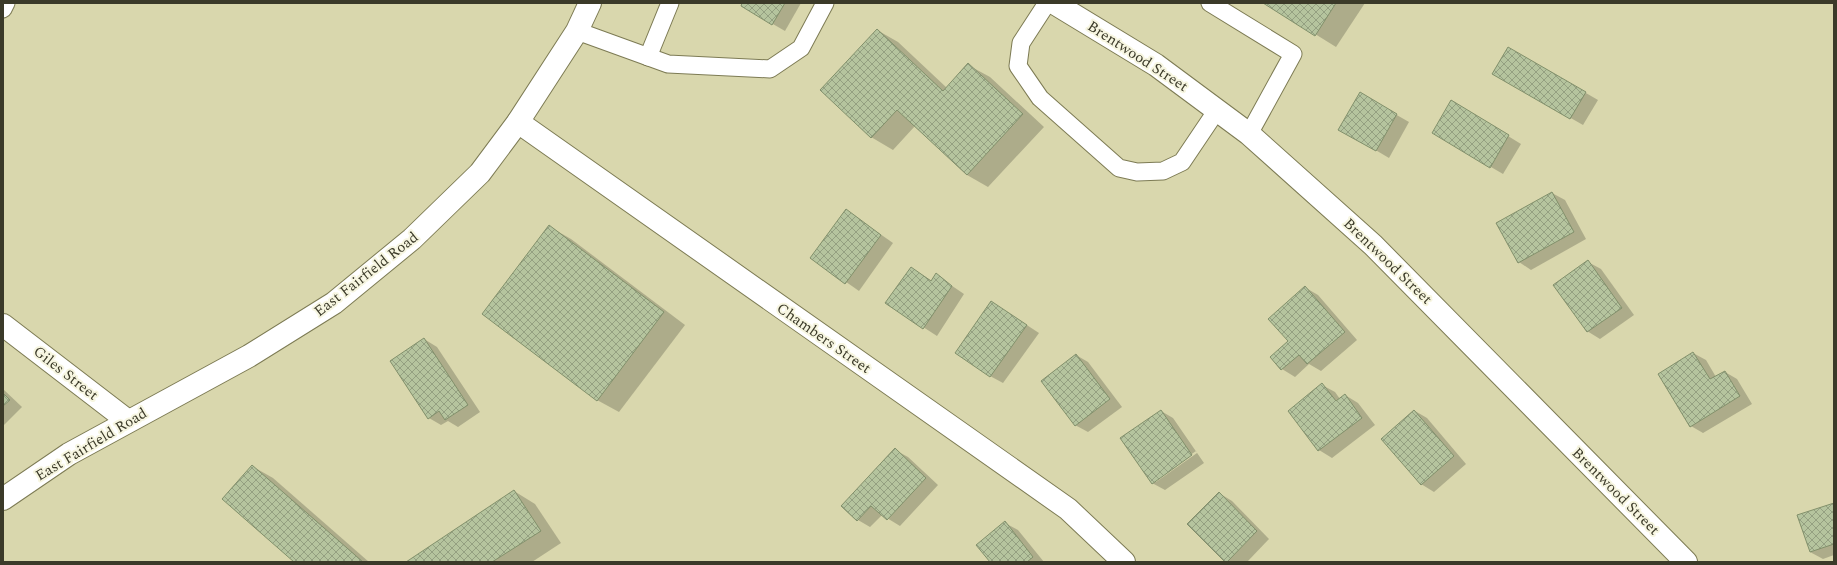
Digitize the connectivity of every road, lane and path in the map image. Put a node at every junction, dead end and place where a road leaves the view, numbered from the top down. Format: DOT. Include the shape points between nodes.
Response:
graph roads {
  1 [pos="6,3"];
  2 [pos="590,3"];
  3 [pos="670,3"];
  4 [pos="825,3"];
  5 [pos="1047,3"];
  6 [pos="1054,3"];
  7 [pos="1210,3"];
  8 [pos="3,9"];
  9 [pos="577,31"];
  10 [pos="648,57"];
  11 [pos="1217,110"];
  12 [pos="518,122"];
  13 [pos="1249,134"];
  14 [pos="3,325"];
  15 [pos="128,422"];
  16 [pos="3,499"];
  17 [pos="1124,562"];
  18 [pos="1686,562"];
  1 -- 8 [label="lane"];
  2 -- 9 [label="main road, East Fairfield Road"];
  3 -- 10 [label="lane"];
  4 -- 10 [label="lane" via="800,48 770,69 668,64"];
  5 -- 11 [label="lane" via="1021,43 1018,66 1040,98 1119,168 1137,172 1163,172 1182,162"];
  6 -- 11 [label="main road, Brentwood Street" via="1156,65"];
  7 -- 13 [label="lane" via="1292,54"];
  9 -- 10 [label="lane"];
  9 -- 12 [label="main road, East Fairfield Road"];
  11 -- 13 [label="main road, Brentwood Street"];
  12 -- 15 [label="main road, East Fairfield Road" via="475,178 412,240 334,302 249,356"];
  12 -- 17 [label="main road, Chambers Street" via="1068,509"];
  13 -- 18 [label="main road, Brentwood Street" via="1373,245"];
  14 -- 15 [label="main road, Giles Street"];
  15 -- 16 [label="main road, East Fairfield Road" via="69,454"];
}
